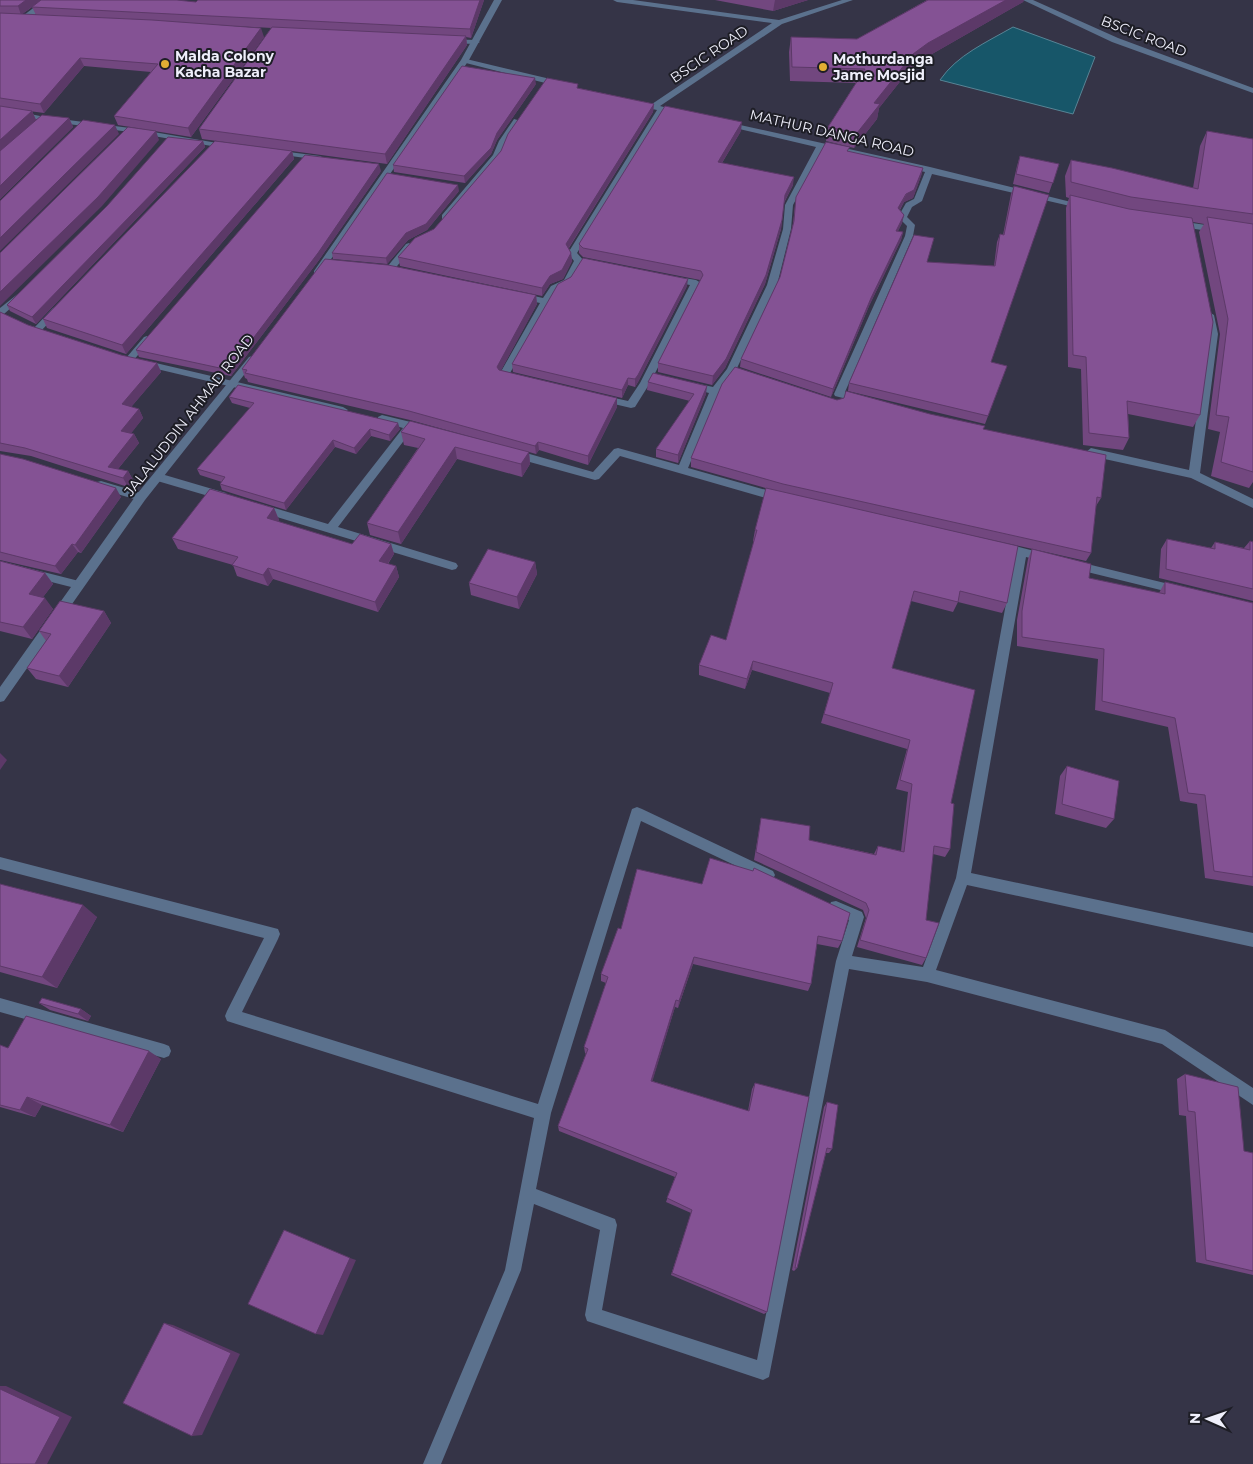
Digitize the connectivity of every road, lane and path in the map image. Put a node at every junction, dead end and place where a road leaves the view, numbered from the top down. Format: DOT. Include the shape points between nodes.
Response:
graph roads {
  1 [pos="48,0"];
  2 [pos="498,0"];
  3 [pos="617,0"];
  4 [pos="849,0"];
  5 [pos="1027,0"];
  6 [pos="33,20"];
  7 [pos="779,22"];
  8 [pos="437,40"];
  9 [pos="476,42"];
  10 [pos="466,60"];
  11 [pos="571,87"];
  12 [pos="1253,91"];
  13 [pos="625,100"];
  14 [pos="657,108"];
  15 [pos="524,111"];
  16 [pos="1,112"];
  17 [pos="690,114"];
  18 [pos="718,121"];
  19 [pos="130,130"];
  20 [pos="200,134"];
  21 [pos="123,137"];
  22 [pos="194,142"];
  23 [pos="821,144"];
  24 [pos="215,145"];
  25 [pos="242,148"];
  26 [pos="208,152"];
  27 [pos="268,152"];
  28 [pos="333,160"];
  29 [pos="930,169"];
  30 [pos="1095,209"];
  31 [pos="1173,224"];
  32 [pos="438,226"];
  33 [pos="1253,235"];
  34 [pos="418,240"];
  35 [pos="390,270"];
  36 [pos="312,278"];
  37 [pos="666,278"];
  38 [pos="28,287"];
  39 [pos="507,293"];
  40 [pos="65,301"];
  41 [pos="546,301"];
  42 [pos="1207,305"];
  43 [pos="3,314"];
  44 [pos="38,330"];
  45 [pos="155,330"];
  46 [pos="256,354"];
  47 [pos="731,370"];
  48 [pos="757,378"];
  49 [pos="522,379"];
  50 [pos="678,382"];
  51 [pos="234,384"];
  52 [pos="715,391"];
  53 [pos="839,394"];
  54 [pos="595,396"];
  55 [pos="865,401"];
  56 [pos="836,404"];
  57 [pos="354,412"];
  58 [pos="373,417"];
  59 [pos="410,426"];
  60 [pos="438,433"];
  61 [pos="1080,450"];
  62 [pos="503,451"];
  63 [pos="682,470"];
  64 [pos="1194,475"];
  65 [pos="158,477"];
  66 [pos="95,483"];
  67 [pos="141,497"];
  68 [pos="231,499"];
  69 [pos="790,500"];
  70 [pos="249,504"];
  71 [pos="1253,504"];
  72 [pos="331,530"];
  73 [pos="987,543"];
  74 [pos="1021,551"];
  75 [pos="0,565"];
  76 [pos="452,566"];
  77 [pos="79,585"];
  78 [pos="1189,593"];
  79 [pos="0,697"];
  80 [pos="0,863"];
  81 [pos="963,878"];
  82 [pos="778,880"];
  83 [pos="822,900"];
  84 [pos="1253,940"];
  85 [pos="843,962"];
  86 [pos="928,975"];
  87 [pos="0,1006"];
  88 [pos="164,1051"];
  89 [pos="1253,1097"];
  90 [pos="543,1113"];
  91 [pos="527,1193"];
  92 [pos="432,1464"];
  1 -- 6 [label="street" via="19,19"];
  2 -- 9 [label="street"];
  3 -- 7 [label="street, BSCIC ROAD"];
  4 -- 7 [label="street, BSCIC ROAD"];
  5 -- 12 [label="street, BSCIC ROAD" via="1115,40"];
  7 -- 14 [label="street, BSCIC ROAD"];
  8 -- 9 [label="street"];
  9 -- 10 [label="street"];
  10 -- 11 [label="street" via="543,84"];
  10 -- 36 [label="street" via="387,171 328,264"];
  13 -- 14 [label="street"];
  14 -- 17 [label="street"];
  14 -- 41 [label="street" via="572,253 584,262 567,282 554,288"];
  15 -- 32 [label="street" via="502,141 497,156 464,187"];
  16 -- 19 [label="street" via="42,122"];
  18 -- 23 [label="street, MATHUR DANGA ROAD"];
  19 -- 21 [label="street"];
  19 -- 22 [label="street" via="166,141"];
  20 -- 22 [label="street"];
  22 -- 24 [label="street"];
  23 -- 29 [label="street, MATHUR DANGA ROAD"];
  23 -- 47 [label="street" via="789,205 787,229 772,285"];
  24 -- 25 [label="street"];
  24 -- 26 [label="street"];
  27 -- 28 [label="street" via="301,160"];
  29 -- 30 [label="street, MATHUR DANGA ROAD"];
  29 -- 53 [label="street" via="918,201 909,205 902,218 911,225 909,236"];
  31 -- 33 [label="street" via="1193,231"];
  34 -- 35 [label="street"];
  37 -- 54 [label="street" via="696,283 654,376 631,405"];
  38 -- 43 [label="street"];
  39 -- 41 [label="street"];
  40 -- 44 [label="street"];
  41 -- 49 [label="street" via="504,375"];
  42 -- 64 [label="street" via="1213,334"];
  45 -- 51 [label="street" via="125,359"];
  46 -- 51 [label="street, JALALUDDIN AHMAD ROAD"];
  47 -- 48 [label="street"];
  47 -- 52 [label="street"];
  50 -- 52 [label="street"];
  51 -- 57 [label="street"];
  51 -- 65 [label="street, JALALUDDIN AHMAD ROAD"];
  52 -- 63 [label="street"];
  53 -- 55 [label="street"];
  53 -- 56 [label="street"];
  58 -- 59 [label="street"];
  59 -- 60 [label="street"];
  59 -- 72 [label="street"];
  61 -- 64 [label="street"];
  62 -- 63 [label="street" via="595,476 618,452"];
  63 -- 69 [label="street"];
  64 -- 71 [label="street"];
  65 -- 67 [label="street, JALALUDDIN AHMAD ROAD"];
  65 -- 68 [label="street"];
  66 -- 67 [label="street"];
  67 -- 77 [label="street, JALALUDDIN AHMAD ROAD"];
  70 -- 72 [label="street"];
  72 -- 76 [label="street"];
  73 -- 74 [label="street"];
  74 -- 78 [label="street"];
  74 -- 81 [label="street"];
  75 -- 77 [label="street"];
  77 -- 79 [label="street, JALALUDDIN AHMAD ROAD"];
  80 -- 90 [label="street" via="273,934 232,1016"];
  81 -- 84 [label="street"];
  81 -- 86 [label="street"];
  82 -- 90 [label="street" via="637,813"];
  83 -- 85 [label="street" via="857,917"];
  85 -- 86 [label="street"];
  85 -- 91 [label="street" via="763,1371 593,1315 609,1225"];
  86 -- 89 [label="street" via="1165,1037"];
  87 -- 88 [label="street"];
  90 -- 91 [label="street"];
  91 -- 92 [label="street" via="513,1270"];
}
